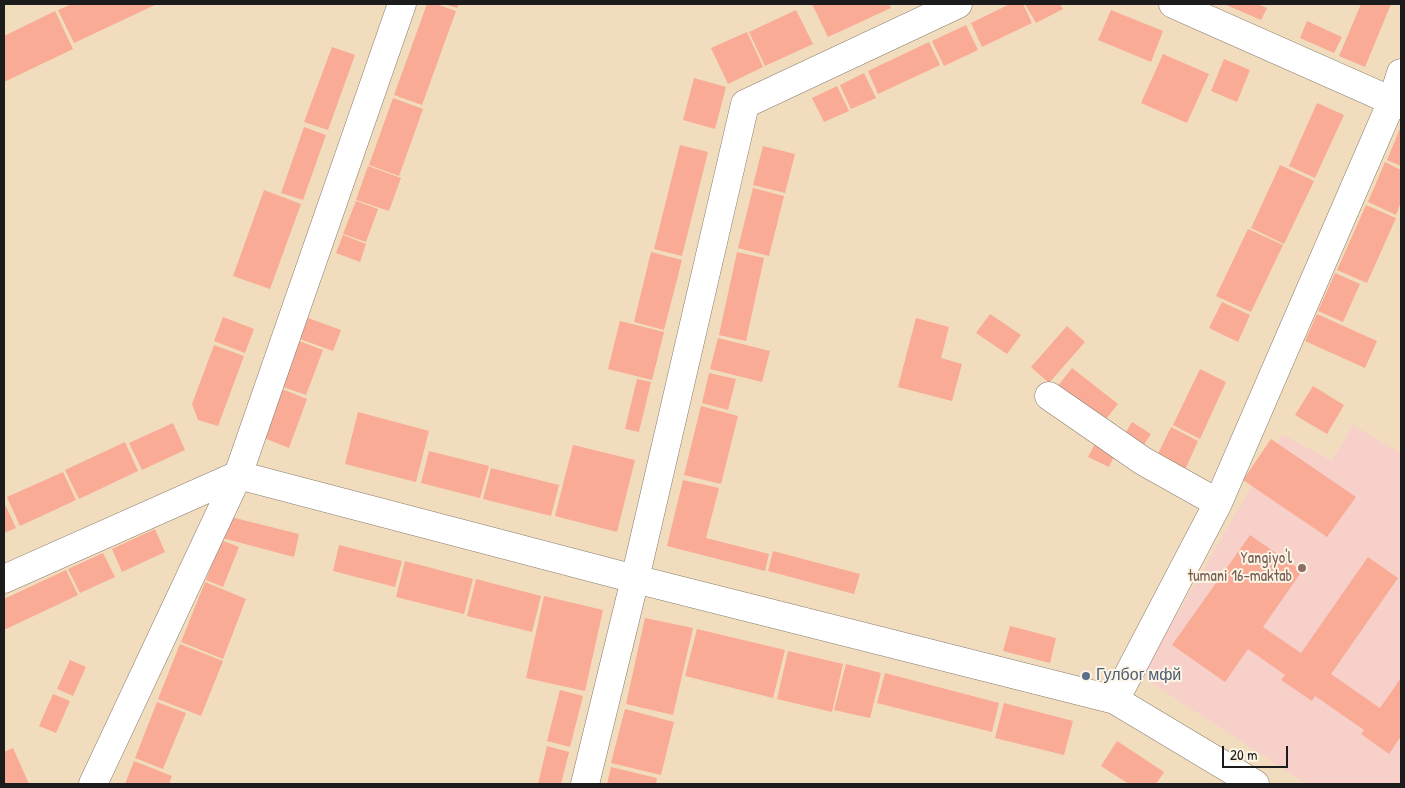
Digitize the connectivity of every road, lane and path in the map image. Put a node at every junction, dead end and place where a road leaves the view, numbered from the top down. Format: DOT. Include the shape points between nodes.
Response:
graph roads {
  1 [pos="402,4"];
  2 [pos="958,4"];
  3 [pos="1173,4"];
  4 [pos="1401,73"];
  5 [pos="1396,103"];
  6 [pos="1049,396"];
  7 [pos="238,475"];
  8 [pos="1218,503"];
  9 [pos="4,579"];
  10 [pos="635,579"];
  11 [pos="1115,700"];
  12 [pos="93,784"];
  13 [pos="585,784"];
  14 [pos="1254,784"];
  1 -- 7 [label="street"];
  2 -- 10 [label="street" via="745,104"];
  3 -- 5 [label="street"];
  4 -- 5 [label="street"];
  5 -- 8 [label="street"];
  6 -- 8 [label="street" via="1143,461"];
  7 -- 9 [label="street"];
  7 -- 10 [label="street"];
  7 -- 12 [label="street"];
  8 -- 11 [label="street"];
  10 -- 11 [label="street"];
  10 -- 13 [label="street"];
  11 -- 14 [label="street"];
}
